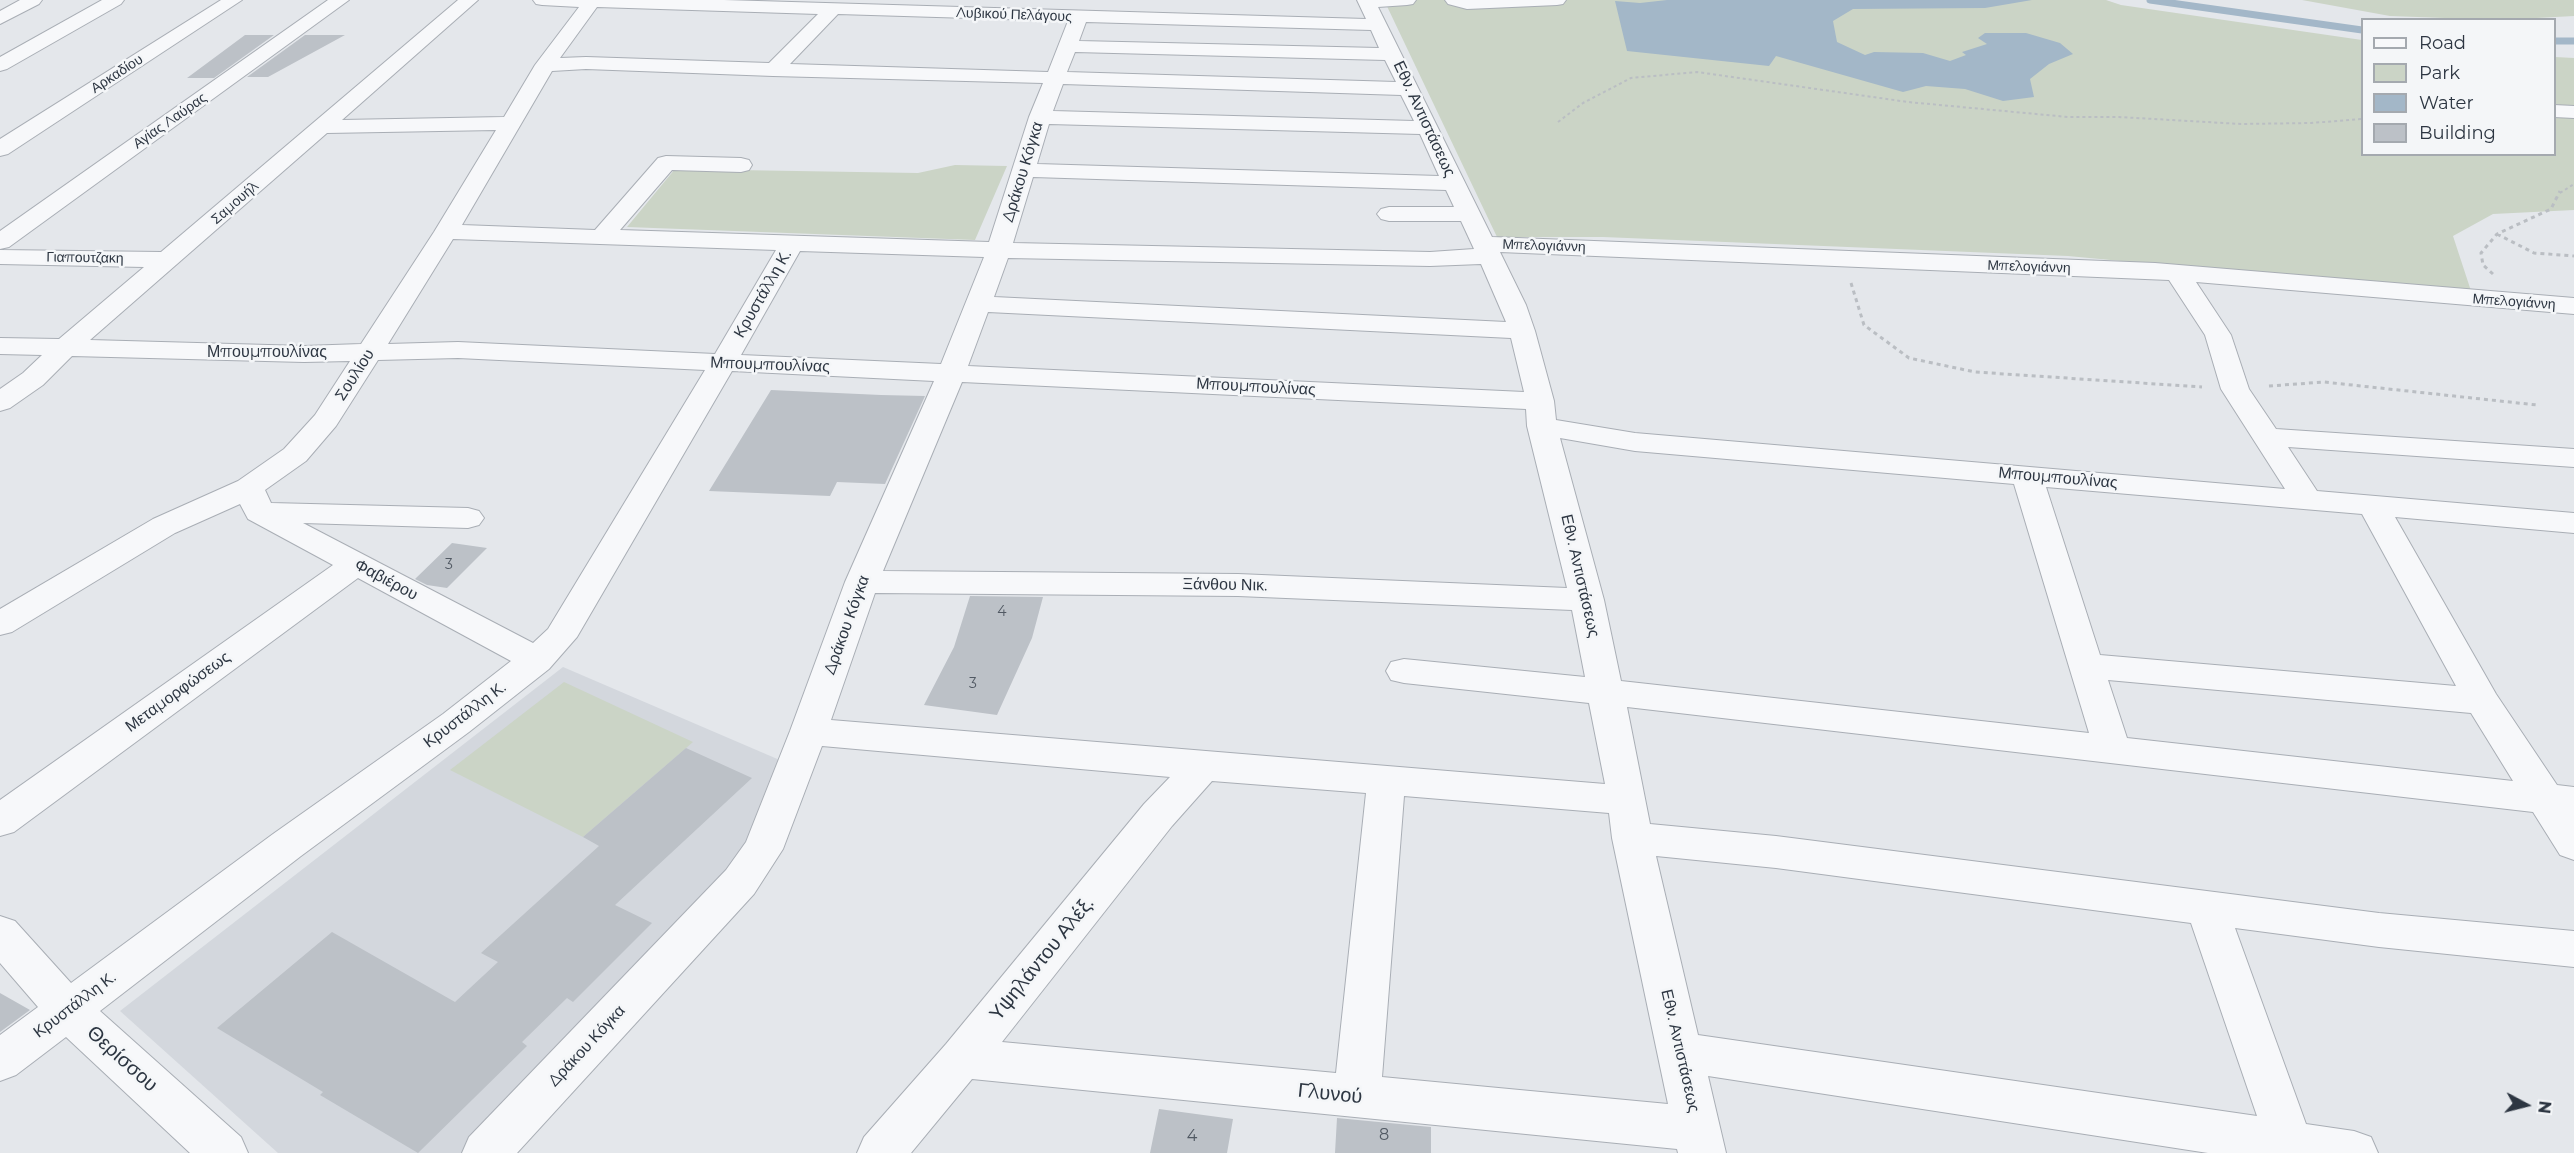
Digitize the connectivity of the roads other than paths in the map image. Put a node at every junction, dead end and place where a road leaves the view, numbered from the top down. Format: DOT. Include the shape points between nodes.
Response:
graph roads {
  1 [pos="33,0"];
  2 [pos="115,0"];
  3 [pos="234,0"];
  4 [pos="340,0"];
  5 [pos="469,0"];
  6 [pos="542,0"];
  7 [pos="1111,0"];
  8 [pos="1407,0"];
  9 [pos="1454,0"];
  10 [pos="1557,0"];
  11 [pos="592,1"];
  12 [pos="1366,1"];
  13 [pos="882,6"];
  14 [pos="832,10"];
  15 [pos="1091,17"];
  16 [pos="0,18"];
  17 [pos="1379,25"];
  18 [pos="1066,46"];
  19 [pos="1394,54"];
  20 [pos="0,65"];
  21 [pos="545,65"];
  22 [pos="773,70"];
  23 [pos="1054,77"];
  24 [pos="1409,89"];
  25 [pos="2556,111"];
  26 [pos="2574,112"];
  27 [pos="1040,117"];
  28 [pos="512,123"];
  29 [pos="323,127"];
  30 [pos="1428,128"];
  31 [pos="0,149"];
  32 [pos="741,165"];
  33 [pos="1024,170"];
  34 [pos="1454,183"];
  35 [pos="1468,214"];
  36 [pos="1389,215"];
  37 [pos="446,232"];
  38 [pos="602,237"];
  39 [pos="0,242"];
  40 [pos="792,243"];
  41 [pos="999,250"];
  42 [pos="1486,250"];
  43 [pos="0,257"];
  44 [pos="169,260"];
  45 [pos="2177,273"];
  46 [pos="978,304"];
  47 [pos="2574,306"];
  48 [pos="1522,331"];
  49 [pos="0,346"];
  50 [pos="65,348"];
  51 [pos="371,351"];
  52 [pos="723,363"];
  53 [pos="952,372"];
  54 [pos="0,402"];
  55 [pos="1541,414"];
  56 [pos="2266,437"];
  57 [pos="2574,458"];
  58 [pos="2027,475"];
  59 [pos="2307,499"];
  60 [pos="254,500"];
  61 [pos="2373,505"];
  62 [pos="468,518"];
  63 [pos="2574,523"];
  64 [pos="356,564"];
  65 [pos="862,582"];
  66 [pos="1587,600"];
  67 [pos="0,624"];
  68 [pos="537,660"];
  69 [pos="2086,666"];
  70 [pos="1404,671"];
  71 [pos="1605,692"];
  72 [pos="2482,701"];
  73 [pos="809,731"];
  74 [pos="2112,749"];
  75 [pos="1203,766"];
  76 [pos="1386,781"];
  77 [pos="2561,801"];
  78 [pos="1630,819"];
  79 [pos="0,821"];
  80 [pos="2574,844"];
  81 [pos="2207,908"];
  82 [pos="0,933"];
  83 [pos="2574,949"];
  84 [pos="67,1009"];
  85 [pos="1680,1052"];
  86 [pos="963,1058"];
  87 [pos="0,1061"];
  88 [pos="1358,1096"];
  89 [pos="1700,1141"];
  90 [pos="2291,1148"];
  91 [pos="224,1153"];
  92 [pos="486,1153"];
  93 [pos="881,1153"];
  94 [pos="2354,1153"];
  1 -- 16 [label="street"];
  2 -- 20 [label="street"];
  3 -- 31 [label="street, Αρκαδίου"];
  4 -- 39 [label="street, Αγίας Λαύρας"];
  5 -- 29 [label="street, Σαμουήλ"];
  6 -- 11 [label="street, Λυβικού Πελάγους"];
  7 -- 15 [label="street, Δράκου Κόγκα"];
  8 -- 12 [label="street"];
  9 -- 10 [label="street" via="1467,4"];
  11 -- 14 [label="street, Λυβικού Πελάγους"];
  11 -- 21 [label="street, Σουλίου"];
  12 -- 17 [label="street, Εθν. Αντιστάσεως"];
  13 -- 14 [label="street, Λυβικού Πελάγους"];
  13 -- 15 [label="street, Λυβικού Πελάγους"];
  14 -- 22 [label="street"];
  15 -- 17 [label="street, Λυβικού Πελάγους"];
  15 -- 18 [label="street, Δράκου Κόγκα"];
  17 -- 19 [label="street, Εθν. Αντιστάσεως"];
  18 -- 19 [label="street"];
  18 -- 23 [label="street, Δράκου Κόγκα"];
  19 -- 24 [label="street, Εθν. Αντιστάσεως"];
  21 -- 22 [label="street"];
  21 -- 28 [label="street, Σουλίου"];
  22 -- 23 [label="street"];
  23 -- 24 [label="street"];
  23 -- 27 [label="street, Δράκου Κόγκα"];
  24 -- 30 [label="street, Εθν. Αντιστάσεως"];
  25 -- 26 [label="street"];
  27 -- 30 [label="street"];
  27 -- 33 [label="street, Δράκου Κόγκα"];
  28 -- 29 [label="street"];
  28 -- 37 [label="street, Σουλίου"];
  29 -- 44 [label="street, Σαμουήλ"];
  30 -- 34 [label="street, Εθν. Αντιστάσεως"];
  32 -- 38 [label="street" via="666,163"];
  33 -- 34 [label="street"];
  33 -- 41 [label="street, Δράκου Κόγκα"];
  34 -- 35 [label="street, Εθν. Αντιστάσεως"];
  35 -- 36 [label="street"];
  35 -- 42 [label="street, Εθν. Αντιστάσεως"];
  37 -- 38 [label="street, Μπελογιάννη"];
  37 -- 51 [label="street, Σουλίου"];
  38 -- 40 [label="street, Μπελογιάννη"];
  40 -- 41 [label="street, Μπελογιάννη"];
  40 -- 52 [label="street, Κρυστάλλη Κ."];
  41 -- 42 [label="street, Μπελογιάννη" via="1430,259"];
  41 -- 46 [label="street, Δράκου Κόγκα"];
  42 -- 45 [label="street, Μπελογιάννη"];
  42 -- 48 [label="street, Εθν. Αντιστάσεως"];
  43 -- 44 [label="street, Γιαπουτζακη"];
  44 -- 50 [label="street, Σαμουήλ"];
  45 -- 47 [label="street, Μπελογιάννη"];
  45 -- 56 [label="street" via="2218,335 2235,389"];
  46 -- 48 [label="street"];
  46 -- 53 [label="street, Δράκου Κόγκα"];
  48 -- 55 [label="street, Εθν. Αντιστάσεως"];
  49 -- 50 [label="street, Μπουμπουλίνας"];
  50 -- 51 [label="street, Μπουμπουλίνας" via="304,354"];
  50 -- 54 [label="street, Σαμουήλ" via="33,379"];
  51 -- 52 [label="street, Μπουμπουλίνας" via="458,350"];
  51 -- 60 [label="street, Σουλίου" via="318,429"];
  52 -- 53 [label="street, Μπουμπουλίνας"];
  52 -- 68 [label="street, Κρυστάλλη Κ." via="579,607 560,637"];
  53 -- 55 [label="street, Μπουμπουλίνας"];
  53 -- 65 [label="street, Δράκου Κόγκα"];
  55 -- 58 [label="street, Μπουμπουλίνας" via="1635,442"];
  55 -- 66 [label="street, Εθν. Αντιστάσεως"];
  56 -- 57 [label="street"];
  56 -- 59 [label="street"];
  58 -- 59 [label="street, Μπουμπουλίνας"];
  58 -- 69 [label="street"];
  59 -- 61 [label="street, Μπουμπουλίνας"];
  60 -- 62 [label="street"];
  60 -- 64 [label="street, Φαβιέρου"];
  60 -- 67 [label="street, Σουλίου" via="164,526"];
  61 -- 63 [label="street, Μπουμπουλίνας"];
  61 -- 72 [label="street"];
  64 -- 68 [label="street, Φαβιέρου"];
  64 -- 79 [label="street, Μεταμορφώσεως"];
  65 -- 66 [label="street, Ξάνθου Νικ." via="1238,585"];
  65 -- 73 [label="street, Δράκου Κόγκα"];
  66 -- 71 [label="street, Εθν. Αντιστάσεως"];
  68 -- 84 [label="street, Κρυστάλλη Κ."];
  69 -- 72 [label="street"];
  69 -- 74 [label="street"];
  70 -- 71 [label="street"];
  71 -- 74 [label="street"];
  71 -- 78 [label="street, Εθν. Αντιστάσεως"];
  72 -- 77 [label="street"];
  73 -- 75 [label="street"];
  73 -- 92 [label="street, Δράκου Κόγκα" via="764,849 740,882"];
  74 -- 77 [label="street"];
  75 -- 76 [label="street"];
  75 -- 86 [label="street, Υψηλάντου Αλέξ." via="1158,815"];
  76 -- 78 [label="street"];
  76 -- 88 [label="street"];
  77 -- 80 [label="street"];
  78 -- 81 [label="street" via="1776,852"];
  78 -- 85 [label="street, Εθν. Αντιστάσεως"];
  81 -- 83 [label="street"];
  81 -- 90 [label="street"];
  82 -- 84 [label="street, Θερίσσου"];
  84 -- 87 [label="street, Κρυστάλλη Κ."];
  84 -- 91 [label="street, Θερίσσου"];
  85 -- 89 [label="street, Εθν. Αντιστάσεως"];
  85 -- 90 [label="street"];
  86 -- 88 [label="street, Γλυνού"];
  86 -- 93 [label="street, Υψηλάντου Αλέξ."];
  88 -- 89 [label="street, Γλυνού"];
  90 -- 94 [label="street"];
}
